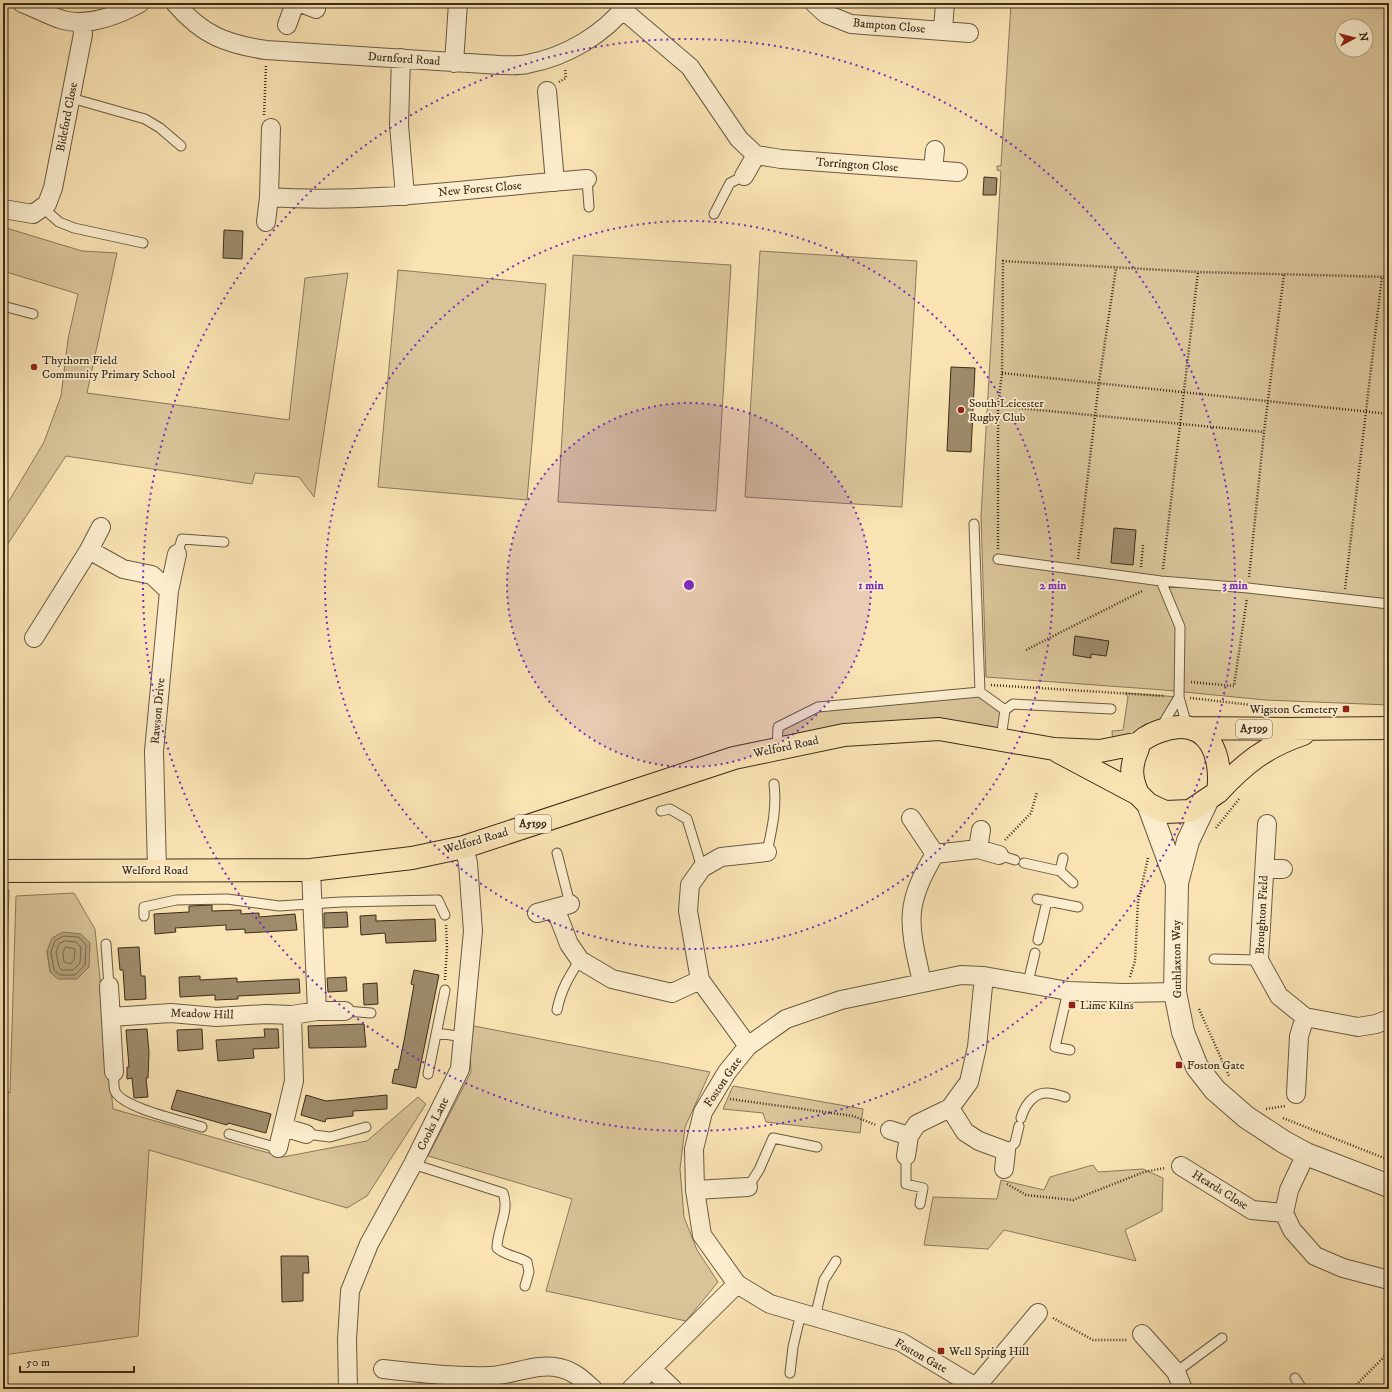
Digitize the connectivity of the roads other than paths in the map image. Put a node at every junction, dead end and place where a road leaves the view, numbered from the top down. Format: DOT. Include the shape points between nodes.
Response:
graph roads {
  1 [pos="22,3"];
  2 [pos="140,3"];
  3 [pos="175,3"];
  4 [pos="296,3"];
  5 [pos="458,3"];
  6 [pos="814,3"];
  7 [pos="945,3"];
  8 [pos="626,6"];
  9 [pos="82,22"];
  10 [pos="287,25"];
  11 [pos="943,30"];
  12 [pos="970,33"];
  13 [pos="401,58"];
  14 [pos="454,62"];
  15 [pos="547,91"];
  16 [pos="71,98"];
  17 [pos="271,128"];
  18 [pos="181,146"];
  19 [pos="935,150"];
  20 [pos="756,155"];
  21 [pos="933,170"];
  22 [pos="958,172"];
  23 [pos="744,176"];
  24 [pos="587,179"];
  25 [pos="555,182"];
  26 [pos="405,196"];
  27 [pos="269,197"];
  28 [pos="589,207"];
  29 [pos="43,208"];
  30 [pos="3,210"];
  31 [pos="714,214"];
  32 [pos="266,222"];
  33 [pos="143,243"];
  34 [pos="3,306"];
  35 [pos="33,314"];
  36 [pos="974,524"];
  37 [pos="101,527"];
  38 [pos="224,542"];
  39 [pos="89,550"];
  40 [pos="177,554"];
  41 [pos="998,559"];
  42 [pos="1161,581"];
  43 [pos="169,591"];
  44 [pos="1389,604"];
  45 [pos="34,638"];
  46 [pos="980,688"];
  47 [pos="1178,697"];
  48 [pos="1111,709"];
  49 [pos="1005,710"];
  50 [pos="1189,727"];
  51 [pos="1389,728"];
  52 [pos="1318,729"];
  53 [pos="1159,731"];
  54 [pos="1001,738"];
  55 [pos="1140,743"];
  56 [pos="777,749"];
  57 [pos="1054,749"];
  58 [pos="774,784"];
  59 [pos="1213,797"];
  60 [pos="1143,799"];
  61 [pos="661,811"];
  62 [pos="911,818"];
  63 [pos="1267,824"];
  64 [pos="981,830"];
  65 [pos="464,847"];
  66 [pos="978,850"];
  67 [pos="767,852"];
  68 [pos="557,853"];
  69 [pos="935,854"];
  70 [pos="1007,858"];
  71 [pos="1063,858"];
  72 [pos="1024,863"];
  73 [pos="702,868"];
  74 [pos="157,869"];
  75 [pos="1265,869"];
  76 [pos="1283,869"];
  77 [pos="311,870"];
  78 [pos="3,871"];
  79 [pos="1060,871"];
  80 [pos="1073,883"];
  81 [pos="1177,883"];
  82 [pos="1037,899"];
  83 [pos="1047,901"];
  84 [pos="312,905"];
  85 [pos="562,906"];
  86 [pos="1078,907"];
  87 [pos="537,913"];
  88 [pos="445,915"];
  89 [pos="144,916"];
  90 [pos="1038,940"];
  91 [pos="106,944"];
  92 [pos="1035,953"];
  93 [pos="1214,958"];
  94 [pos="580,960"];
  95 [pos="1259,960"];
  96 [pos="984,976"];
  97 [pos="700,980"];
  98 [pos="922,982"];
  99 [pos="1028,982"];
  100 [pos="109,986"];
  101 [pos="445,990"];
  102 [pos="1068,991"];
  103 [pos="1175,992"];
  104 [pos="557,1010"];
  105 [pos="318,1011"];
  106 [pos="345,1011"];
  107 [pos="370,1013"];
  108 [pos="292,1015"];
  109 [pos="111,1017"];
  110 [pos="1305,1018"];
  111 [pos="1389,1019"];
  112 [pos="436,1033"];
  113 [pos="464,1037"];
  114 [pos="748,1046"];
  115 [pos="1070,1050"];
  116 [pos="114,1072"];
  117 [pos="428,1074"];
  118 [pos="1296,1094"];
  119 [pos="1065,1097"];
  120 [pos="950,1108"];
  121 [pos="202,1127"];
  122 [pos="283,1127"];
  123 [pos="366,1127"];
  124 [pos="890,1130"];
  125 [pos="229,1134"];
  126 [pos="306,1134"];
  127 [pos="909,1136"];
  128 [pos="817,1147"];
  129 [pos="278,1148"];
  130 [pos="1006,1151"];
  131 [pos="1306,1154"];
  132 [pos="906,1156"];
  133 [pos="413,1164"];
  134 [pos="1181,1166"];
  135 [pos="1004,1169"];
  136 [pos="1389,1186"];
  137 [pos="748,1187"];
  138 [pos="695,1190"];
  139 [pos="920,1204"];
  140 [pos="1284,1213"];
  141 [pos="836,1261"];
  142 [pos="1389,1280"];
  143 [pos="737,1284"];
  144 [pos="525,1286"];
  145 [pos="1038,1312"];
  146 [pos="808,1315"];
  147 [pos="1222,1338"];
  148 [pos="1145,1346"];
  149 [pos="383,1369"];
  150 [pos="652,1369"];
  151 [pos="1176,1372"];
  152 [pos="790,1373"];
  153 [pos="1294,1378"];
  154 [pos="447,1382"];
  155 [pos="978,1388"];
  156 [pos="348,1389"];
  157 [pos="593,1389"];
  158 [pos="631,1389"];
  159 [pos="673,1389"];
  160 [pos="1183,1389"];
  161 [pos="1302,1389"];
  1 -- 9 [label="street" via="62,20"];
  2 -- 9 [label="street" via="124,12"];
  3 -- 13 [label="street, Durnford Road" via="205,31 239,46"];
  4 -- 10 [label="street"];
  5 -- 14 [label="street"];
  6 -- 11 [label="street, Bampton Close" via="826,14 851,24"];
  7 -- 11 [label="street"];
  8 -- 14 [label="street, Durnford Road" via="599,32 554,57 527,64"];
  8 -- 20 [label="street" via="690,67 739,139"];
  9 -- 16 [label="street, Bideford Close" via="83,34"];
  11 -- 12 [label="street, Bampton Close"];
  13 -- 14 [label="street, Durnford Road"];
  13 -- 26 [label="street" via="399,125"];
  15 -- 25 [label="street"];
  16 -- 18 [label="lane" via="145,119"];
  16 -- 29 [label="street, Bideford Close" via="53,188"];
  17 -- 27 [label="street"];
  19 -- 21 [label="street"];
  20 -- 21 [label="street, Torrington Close"];
  20 -- 23 [label="street"];
  21 -- 22 [label="street, Torrington Close"];
  23 -- 31 [label="lane" via="730,183"];
  24 -- 25 [label="street, New Forest Close"];
  24 -- 28 [label="lane"];
  25 -- 26 [label="street, New Forest Close"];
  26 -- 27 [label="street, New Forest Close" via="316,200"];
  27 -- 32 [label="street"];
  29 -- 30 [label="street" via="33,214"];
  29 -- 33 [label="lane" via="59,222 74,228"];
  34 -- 35 [label="lane"];
  36 -- 46 [label="lane"];
  37 -- 39 [label="street"];
  38 -- 40 [label="lane" via="182,539"];
  39 -- 43 [label="street" via="123,569 152,575"];
  39 -- 45 [label="street"];
  40 -- 43 [label="street, Rawson Drive"];
  41 -- 42 [label="lane"];
  42 -- 44 [label="lane"];
  42 -- 47 [label="lane" via="1180,627"];
  43 -- 74 [label="street, Rawson Drive" via="154,751"];
  46 -- 49 [label="lane"];
  46 -- 56 [label="lane" via="818,707 778,727"];
  47 -- 50 [label="lane"];
  47 -- 53 [label="lane"];
  48 -- 49 [label="lane" via="1013,704"];
  49 -- 54 [label="lane"];
  50 -- 52 [label="main road, A5199"];
  50 -- 53 [label="main road"];
  50 -- 59 [label="main road" via="1209,740 1219,760 1220,778"];
  51 -- 52 [label="main road, A5199"];
  52 -- 59 [label="main road, A5199" via="1278,743 1240,768"];
  53 -- 55 [label="main road"];
  54 -- 56 [label="main road, Welford Road / A5199" via="939,728 844,735"];
  54 -- 57 [label="main road, Welford Road / A5199"];
  55 -- 57 [label="main road, Welford Road / A5199" via="1100,751"];
  55 -- 60 [label="main road" via="1132,764 1132,782"];
  56 -- 65 [label="main road, Welford Road / A5199" via="734,758"];
  57 -- 60 [label="main road, Welford Road / A5199"];
  58 -- 67 [label="lane" via="776,812"];
  59 -- 60 [label="main road" via="1190,811 1165,812"];
  59 -- 81 [label="street, Guthlaxton Way" via="1188,841"];
  60 -- 81 [label="street, Guthlaxton Way" via="1163,842"];
  61 -- 73 [label="lane" via="670,809 687,820"];
  62 -- 69 [label="street"];
  63 -- 75 [label="street, Broughton Field"];
  64 -- 66 [label="street"];
  65 -- 77 [label="main road, Welford Road / A5199" via="412,858"];
  65 -- 113 [label="street, Cooks Lane" via="468,863 474,931"];
  66 -- 69 [label="street"];
  66 -- 70 [label="street"];
  67 -- 73 [label="street" via="721,857"];
  68 -- 85 [label="lane"];
  69 -- 98 [label="street" via="922,875 912,905 911,934"];
  71 -- 79 [label="lane"];
  72 -- 79 [label="lane"];
  73 -- 97 [label="street" via="690,885 688,911"];
  74 -- 77 [label="main road, Welford Road / A5199"];
  74 -- 78 [label="main road, Welford Road / A5199"];
  75 -- 76 [label="street, Broughton Field"];
  75 -- 95 [label="street, Broughton Field"];
  77 -- 84 [label="street"];
  79 -- 80 [label="lane"];
  81 -- 103 [label="street, Guthlaxton Way"];
  82 -- 83 [label="lane"];
  83 -- 86 [label="lane"];
  83 -- 90 [label="lane"];
  84 -- 88 [label="lane" via="438,900"];
  84 -- 89 [label="lane" via="279,906 227,899 176,900 144,907"];
  84 -- 105 [label="street"];
  85 -- 87 [label="street"];
  85 -- 94 [label="street" via="569,944"];
  91 -- 100 [label="lane"];
  92 -- 99 [label="lane"];
  93 -- 95 [label="lane"];
  94 -- 97 [label="street" via="612,979 672,992"];
  94 -- 104 [label="lane" via="560,993"];
  95 -- 110 [label="street, Broughton Field" via="1279,996"];
  96 -- 98 [label="street, Foston Gate" via="961,975"];
  96 -- 99 [label="street, Foston Gate"];
  96 -- 120 [label="street" via="977,1047 969,1082"];
  97 -- 114 [label="street"];
  98 -- 114 [label="street, Foston Gate" via="841,1000 786,1019"];
  99 -- 102 [label="street, Foston Gate"];
  100 -- 109 [label="street"];
  101 -- 112 [label="lane"];
  102 -- 103 [label="street, Foston Gate"];
  102 -- 115 [label="lane" via="1055,1047"];
  103 -- 131 [label="street, Guthlaxton Way" via="1183,1032 1197,1067 1216,1090 1246,1117"];
  105 -- 106 [label="street, Meadow Hill"];
  105 -- 108 [label="street, Meadow Hill"];
  106 -- 107 [label="lane"];
  108 -- 109 [label="street, Meadow Hill" via="216,1017 171,1013"];
  108 -- 122 [label="street" via="294,1081"];
  109 -- 116 [label="street"];
  110 -- 111 [label="street" via="1358,1027"];
  110 -- 118 [label="street" via="1299,1036"];
  112 -- 113 [label="lane"];
  112 -- 117 [label="lane"];
  113 -- 133 [label="street, Cooks Lane" via="460,1068"];
  114 -- 138 [label="street, Foston Gate" via="727,1072 703,1112 694,1148"];
  116 -- 121 [label="lane" via="115,1090 122,1100 133,1106"];
  119 -- 130 [label="lane" via="1045,1093 1031,1099 1024,1107 1015,1143"];
  120 -- 127 [label="street" via="917,1124"];
  120 -- 130 [label="street" via="965,1132 979,1141"];
  122 -- 126 [label="street"];
  122 -- 129 [label="street"];
  123 -- 126 [label="lane" via="330,1137"];
  124 -- 127 [label="street"];
  125 -- 129 [label="lane"];
  127 -- 132 [label="street"];
  128 -- 137 [label="lane" via="773,1138 760,1170"];
  130 -- 135 [label="street"];
  131 -- 136 [label="street, Guthlaxton Way"];
  131 -- 140 [label="street" via="1289,1190"];
  132 -- 139 [label="lane" via="906,1184 923,1188"];
  133 -- 144 [label="lane" via="503,1193 506,1201 497,1248 504,1254 527,1262 529,1272"];
  133 -- 156 [label="street, Cooks Lane" via="369,1244 350,1291"];
  134 -- 140 [label="street, Heards Close" via="1252,1210"];
  137 -- 138 [label="street"];
  138 -- 143 [label="street, Foston Gate" via="702,1235"];
  140 -- 142 [label="street" via="1292,1230 1315,1256 1343,1268"];
  141 -- 146 [label="lane"];
  143 -- 146 [label="street, Foston Gate" via="770,1304"];
  143 -- 150 [label="street"];
  145 -- 155 [label="street"];
  146 -- 152 [label="lane" via="793,1346"];
  146 -- 155 [label="street, Foston Gate" via="901,1342"];
  147 -- 151 [label="lane"];
  148 -- 151 [label="street"];
  149 -- 154 [label="street"];
  150 -- 158 [label="street"];
  150 -- 159 [label="street"];
  151 -- 160 [label="street"];
  153 -- 161 [label="lane"];
  154 -- 157 [label="street" via="548,1366 574,1372"];
}
